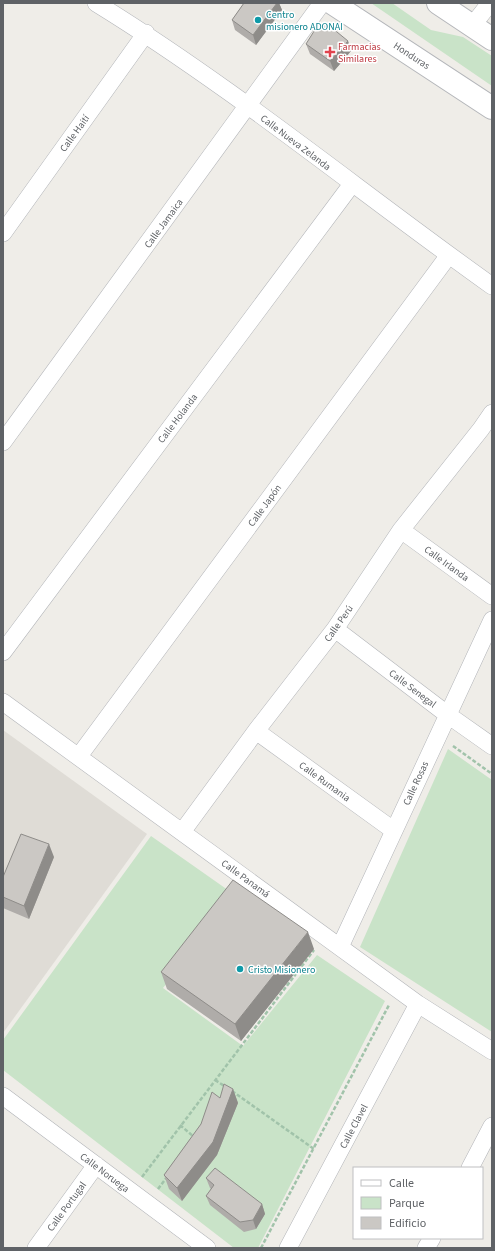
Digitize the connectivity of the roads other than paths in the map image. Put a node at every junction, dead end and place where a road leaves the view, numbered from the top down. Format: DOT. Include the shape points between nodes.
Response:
graph roads {
  1 [pos="96,3"];
  2 [pos="322,3"];
  3 [pos="332,3"];
  4 [pos="490,3"];
  5 [pos="443,4"];
  6 [pos="472,26"];
  7 [pos="146,34"];
  8 [pos="492,40"];
  9 [pos="248,106"];
  10 [pos="492,108"];
  11 [pos="352,184"];
  12 [pos="3,233"];
  13 [pos="449,255"];
  14 [pos="492,286"];
  15 [pos="492,413"];
  16 [pos="487,433"];
  17 [pos="3,442"];
  18 [pos="401,530"];
  19 [pos="492,596"];
  20 [pos="492,620"];
  21 [pos="334,629"];
  22 [pos="3,652"];
  23 [pos="3,702"];
  24 [pos="448,715"];
  25 [pos="256,731"];
  26 [pos="492,746"];
  27 [pos="79,756"];
  28 [pos="393,830"];
  29 [pos="182,832"];
  30 [pos="340,947"];
  31 [pos="418,1004"];
  32 [pos="492,1051"];
  33 [pos="3,1096"];
  34 [pos="492,1126"];
  35 [pos="96,1165"];
  36 [pos="471,1167"];
  37 [pos="431,1239"];
  38 [pos="36,1248"];
  39 [pos="207,1248"];
  40 [pos="288,1248"];
  41 [pos="426,1248"];
  1 -- 7 [label="street, Calle Nueva Zelanda"];
  2 -- 9 [label="street, Calle Jamaica"];
  3 -- 10 [label="street, Honduras"];
  4 -- 6 [label="street"];
  5 -- 6 [label="street"];
  6 -- 8 [label="street"];
  7 -- 9 [label="street, Calle Nueva Zelanda"];
  7 -- 12 [label="street, Calle Haití"];
  9 -- 11 [label="street, Calle Nueva Zelanda"];
  9 -- 17 [label="street, Calle Jamaica"];
  11 -- 13 [label="street, Calle Nueva Zelanda"];
  11 -- 22 [label="street, Calle Holanda"];
  13 -- 14 [label="street, Calle Nueva Zelanda"];
  13 -- 27 [label="street, Calle Japón"];
  15 -- 16 [label="street, Calle Perú"];
  16 -- 18 [label="street, Calle Perú"];
  18 -- 19 [label="street, Calle Irlanda"];
  18 -- 21 [label="street, Calle Perú"];
  20 -- 24 [label="street, Calle Rosas"];
  21 -- 24 [label="street, Calle Senegal"];
  21 -- 25 [label="street, Calle Perú"];
  23 -- 27 [label="street, Calle Panamá"];
  24 -- 26 [label="street, Calle Senegal"];
  24 -- 28 [label="street, Calle Rosas"];
  25 -- 28 [label="street, Calle Rumania"];
  25 -- 29 [label="street, Calle Perú"];
  27 -- 29 [label="street, Calle Panamá"];
  28 -- 30 [label="street, Calle Rosas"];
  29 -- 30 [label="street, Calle Panamá"];
  30 -- 31 [label="street, Calle Panamá"];
  31 -- 32 [label="street, Calle Panamá"];
  31 -- 40 [label="street, Calle Clavel"];
  33 -- 35 [label="street, Calle Noruega"];
  34 -- 36 [label="street"];
  35 -- 38 [label="street, Calle Portugal"];
  35 -- 39 [label="street, Calle Noruega"];
  37 -- 41 [label="street"];
}
